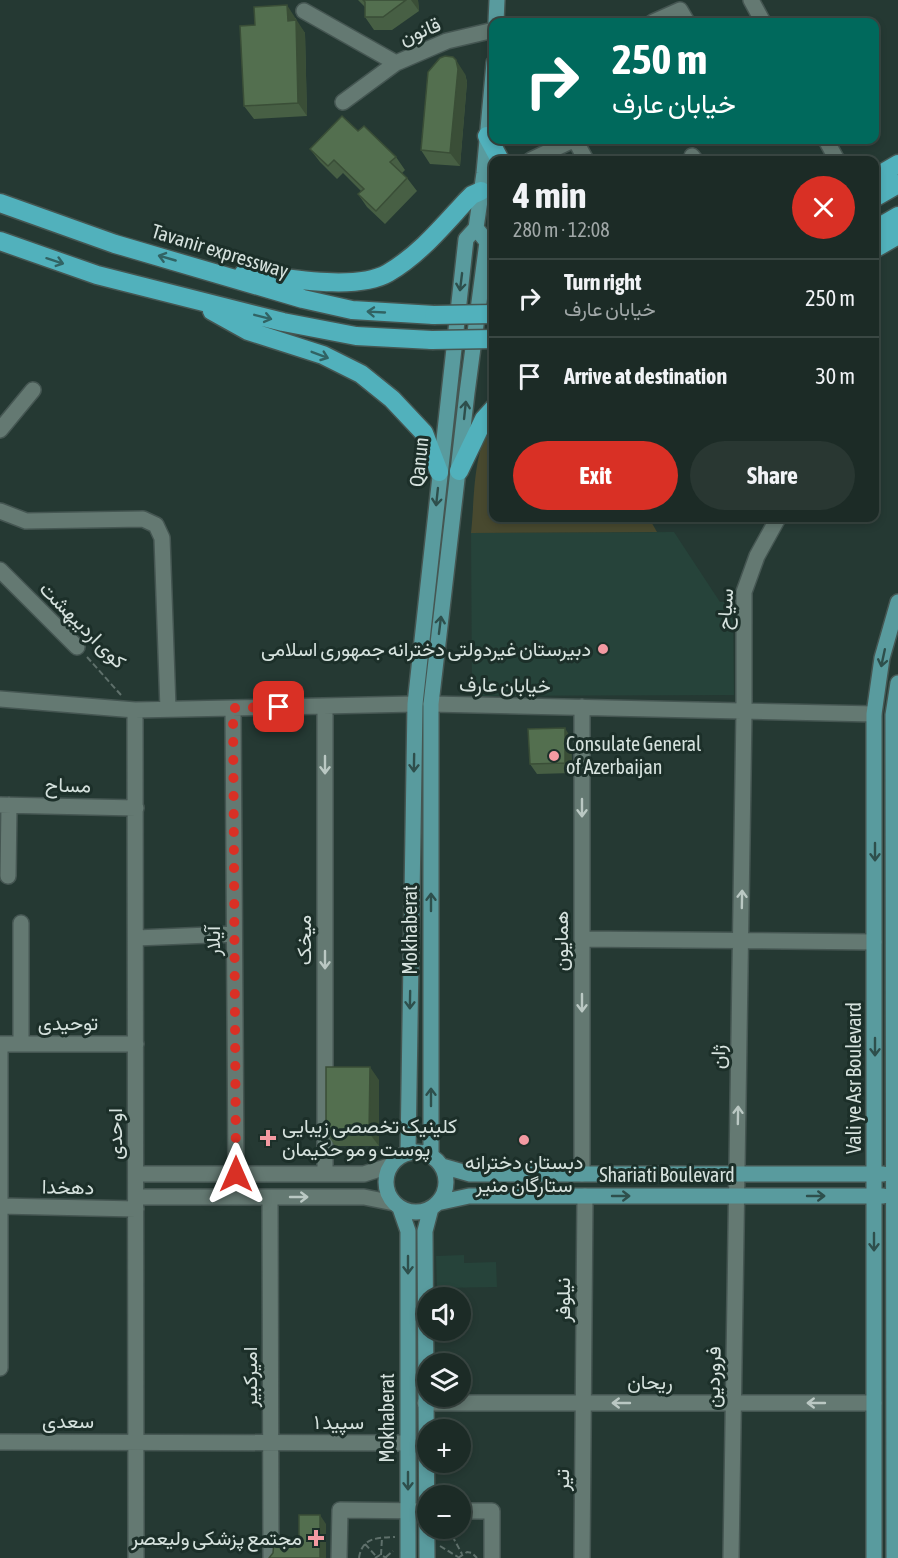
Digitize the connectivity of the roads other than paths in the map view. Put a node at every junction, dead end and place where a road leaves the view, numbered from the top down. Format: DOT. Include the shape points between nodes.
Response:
graph roads {
  1 [pos="497,0"];
  2 [pos="751,0"];
  3 [pos="304,11"];
  4 [pos="496,18"];
  5 [pos="761,18"];
  6 [pos="489,31"];
  7 [pos="396,63"];
  8 [pos="344,102"];
  9 [pos="489,122"];
  10 [pos="487,136"];
  11 [pos="489,140"];
  12 [pos="565,144"];
  13 [pos="540,156"];
  14 [pos="898,164"];
  15 [pos="879,175"];
  16 [pos="898,184"];
  17 [pos="487,187"];
  18 [pos="879,195"];
  19 [pos="0,203"];
  20 [pos="898,216"];
  21 [pos="879,227"];
  22 [pos="476,228"];
  23 [pos="898,235"];
  24 [pos="0,241"];
  25 [pos="879,246"];
  26 [pos="206,269"];
  27 [pos="189,299"];
  28 [pos="489,314"];
  29 [pos="489,339"];
  30 [pos="33,390"];
  31 [pos="489,413"];
  32 [pos="0,430"];
  33 [pos="459,471"];
  34 [pos="439,472"];
  35 [pos="0,511"];
  36 [pos="776,522"];
  37 [pos="0,570"];
  38 [pos="898,602"];
  39 [pos="77,647"];
  40 [pos="898,683"];
  41 [pos="0,699"];
  42 [pos="415,704"];
  43 [pos="431,704"];
  44 [pos="325,706"];
  45 [pos="582,707"];
  46 [pos="233,708"];
  47 [pos="135,710"];
  48 [pos="168,710"];
  49 [pos="744,711"];
  50 [pos="874,714"];
  51 [pos="4,805"];
  52 [pos="136,808"];
  53 [pos="896,830"];
  54 [pos="896,865"];
  55 [pos="8,876"];
  56 [pos="21,923"];
  57 [pos="234,934"];
  58 [pos="136,938"];
  59 [pos="582,939"];
  60 [pos="741,941"];
  61 [pos="874,942"];
  62 [pos="874,980"];
  63 [pos="894,980"];
  64 [pos="896,1014"];
  65 [pos="0,1044"];
  66 [pos="21,1044"];
  67 [pos="136,1044"];
  68 [pos="408,1152"];
  69 [pos="431,1155"];
  70 [pos="389,1166"];
  71 [pos="442,1166"];
  72 [pos="737,1173"];
  73 [pos="896,1173"];
  74 [pos="136,1174"];
  75 [pos="236,1174"];
  76 [pos="325,1174"];
  77 [pos="582,1174"];
  78 [pos="874,1174"];
  79 [pos="585,1196"];
  80 [pos="737,1196"];
  81 [pos="874,1196"];
  82 [pos="896,1196"];
  83 [pos="270,1197"];
  84 [pos="136,1203"];
  85 [pos="0,1206"];
  86 [pos="397,1206"];
  87 [pos="434,1206"];
  88 [pos="425,1353"];
  89 [pos="0,1368"];
  90 [pos="471,1403"];
  91 [pos="584,1403"];
  92 [pos="734,1403"];
  93 [pos="874,1403"];
  94 [pos="896,1403"];
  95 [pos="425,1407"];
  96 [pos="0,1442"];
  97 [pos="136,1443"];
  98 [pos="271,1443"];
  99 [pos="408,1443"];
  100 [pos="427,1485"];
  101 [pos="408,1511"];
  102 [pos="417,1511"];
  103 [pos="471,1511"];
  104 [pos="427,1539"];
  105 [pos="403,1553"];
  106 [pos="427,1557"];
  107 [pos="136,1558"];
  108 [pos="271,1558"];
  109 [pos="339,1558"];
  110 [pos="492,1558"];
  111 [pos="582,1558"];
  112 [pos="731,1558"];
  113 [pos="874,1558"];
  114 [pos="894,1558"];
  1 -- 4 [label="main road"];
  2 -- 5 [label="street"];
  3 -- 7 [label="street, قانون"];
  6 -- 7 [label="street, قانون" via="447,41"];
  7 -- 8 [label="street, قانون"];
  9 -- 10 [label="main road, Qanun"];
  10 -- 11 [label="highway"];
  10 -- 17 [label="main road, Qanun"];
  12 -- 13 [label="street"];
  14 -- 15 [label="highway"];
  16 -- 18 [label="highway"];
  17 -- 22 [label="main road, Qanun"];
  17 -- 26 [label="highway" via="472,195 416,252 386,274 348,283"];
  26 -- 19 [label="highway, Tavanir expressway, one-way" via="115,244"];
  20 -- 21 [label="highway"];
  33 -- 22 [label="main road, Qanun, one-way" via="487,242"];
  22 -- 34 [label="main road, Qanun, one-way" via="466,239"];
  23 -- 25 [label="highway"];
  24 -- 27 [label="highway, one-way" via="97,275"];
  28 -- 26 [label="highway, Tavanir expressway, one-way, bridge" via="352,310"];
  27 -- 29 [label="highway, one-way, bridge" via="356,336"];
  27 -- 34 [label="highway, one-way" via="248,331 323,355 362,374 424,433"];
  30 -- 32 [label="street"];
  31 -- 33 [label="highway"];
  43 -- 33 [label="main road, Qanun, one-way"];
  34 -- 42 [label="main road, Qanun, one-way"];
  35 -- 48 [label="street" via="26,521 143,519 156,525 162,538"];
  36 -- 49 [label="street, سیاح" via="757,556 744,592"];
  37 -- 39 [label="street, کوی اردیبهشت"];
  38 -- 50 [label="main road, Vali ye Asr Boulevard, one-way" via="882,658"];
  40 -- 53 [label="main road, Vali ye Asr Boulevard" via="893,715"];
  41 -- 47 [label="street, خیابان عارف"];
  42 -- 43 [label="main road, خیابان عارف"];
  42 -- 44 [label="street, خیابان عارف"];
  42 -- 68 [label="main road, Mokhaberat, one-way"];
  43 -- 45 [label="street, خیابان عارف"];
  69 -- 43 [label="main road, Mokhaberat, one-way"];
  44 -- 46 [label="street, خیابان عارف"];
  44 -- 76 [label="street, میخک, one-way"];
  45 -- 49 [label="street, خیابان عارف"];
  45 -- 59 [label="street, همایون, one-way"];
  46 -- 48 [label="street, خیابان عارف"];
  46 -- 57 [label="street, آیلار"];
  47 -- 48 [label="street, خیابان عارف"];
  47 -- 52 [label="street, اوحدی"];
  49 -- 50 [label="street, خیابان عارف"];
  60 -- 49 [label="street, ژان, one-way"];
  50 -- 61 [label="main road, Vali ye Asr Boulevard, one-way"];
  51 -- 52 [label="street, مساح"];
  51 -- 55 [label="street"];
  52 -- 58 [label="street, اوحدی"];
  53 -- 54 [label="main road, Vali ye Asr Boulevard"];
  54 -- 63 [label="main road, Vali ye Asr Boulevard"];
  56 -- 66 [label="street"];
  57 -- 58 [label="street"];
  57 -- 75 [label="street, آیلار"];
  58 -- 67 [label="street, اوحدی"];
  59 -- 60 [label="street"];
  59 -- 77 [label="street, همایون, one-way"];
  60 -- 61 [label="street"];
  72 -- 60 [label="street, ژان, one-way"];
  61 -- 62 [label="main road, Vali ye Asr Boulevard"];
  62 -- 63 [label="main road"];
  62 -- 78 [label="main road, Vali ye Asr Boulevard, one-way"];
  63 -- 64 [label="main road, Vali ye Asr Boulevard"];
  64 -- 73 [label="main road, Vali ye Asr Boulevard"];
  65 -- 66 [label="street, توحیدی"];
  65 -- 85 [label="street"];
  66 -- 67 [label="street, توحیدی"];
  67 -- 74 [label="street, اوحدی"];
  68 -- 69 [label="main road"];
  68 -- 70 [label="main road"];
  69 -- 71 [label="main road"];
  70 -- 76 [label="street" via="364,1174"];
  70 -- 86 [label="main road" via="385,1182 389,1197"];
  71 -- 77 [label="main road, Shariati Boulevard" via="470,1174"];
  71 -- 87 [label="main road" via="445,1190"];
  72 -- 77 [label="main road, Shariati Boulevard"];
  72 -- 78 [label="main road, Shariati Boulevard"];
  72 -- 80 [label="street, ژان"];
  73 -- 78 [label="main road, Shariati Boulevard"];
  73 -- 82 [label="main road, Vali ye Asr Boulevard"];
  74 -- 75 [label="street"];
  74 -- 84 [label="street, اوحدی"];
  75 -- 76 [label="street"];
  78 -- 81 [label="main road, Vali ye Asr Boulevard"];
  79 -- 80 [label="main road, Shariati Boulevard, one-way"];
  79 -- 87 [label="main road, Shariati Boulevard" via="469,1196"];
  79 -- 91 [label="street, نیلوفر"];
  80 -- 81 [label="main road, Shariati Boulevard, one-way"];
  80 -- 92 [label="street, فروردین"];
  81 -- 82 [label="main road, Shariati Boulevard"];
  81 -- 93 [label="main road, Vali ye Asr Boulevard, one-way"];
  82 -- 94 [label="main road, Vali ye Asr Boulevard"];
  83 -- 84 [label="street"];
  83 -- 86 [label="street, one-way" via="364,1197"];
  83 -- 98 [label="street, امیرکبیر"];
  84 -- 85 [label="street, دهخدا"];
  84 -- 97 [label="street, اوحدی"];
  85 -- 89 [label="street"];
  86 -- 87 [label="main road" via="416,1212"];
  86 -- 99 [label="main road, Mokhaberat, one-way" via="408,1231"];
  87 -- 88 [label="main road, Mokhaberat" via="425,1231"];
  90 -- 91 [label="street, ریحان"];
  92 -- 91 [label="street, ریحان, one-way"];
  91 -- 111 [label="street, تیر"];
  93 -- 92 [label="street, ریحان, one-way"];
  92 -- 112 [label="street, فروردین"];
  93 -- 113 [label="main road, Vali ye Asr Boulevard"];
  94 -- 114 [label="main road, Vali ye Asr Boulevard"];
  95 -- 100 [label="main road, Mokhaberat"];
  96 -- 97 [label="street, سعدی"];
  97 -- 98 [label="street, سعدی"];
  97 -- 107 [label="street, اوحدی"];
  98 -- 99 [label="street, سپید ۱"];
  98 -- 108 [label="street, امیرکبیر"];
  99 -- 101 [label="main road, Mokhaberat, one-way"];
  101 -- 102 [label="street"];
  101 -- 105 [label="main road, Mokhaberat"];
  101 -- 109 [label="street" via="340,1510"];
  103 -- 110 [label="street" via="492,1511"];
  104 -- 106 [label="main road, Mokhaberat"];
}
